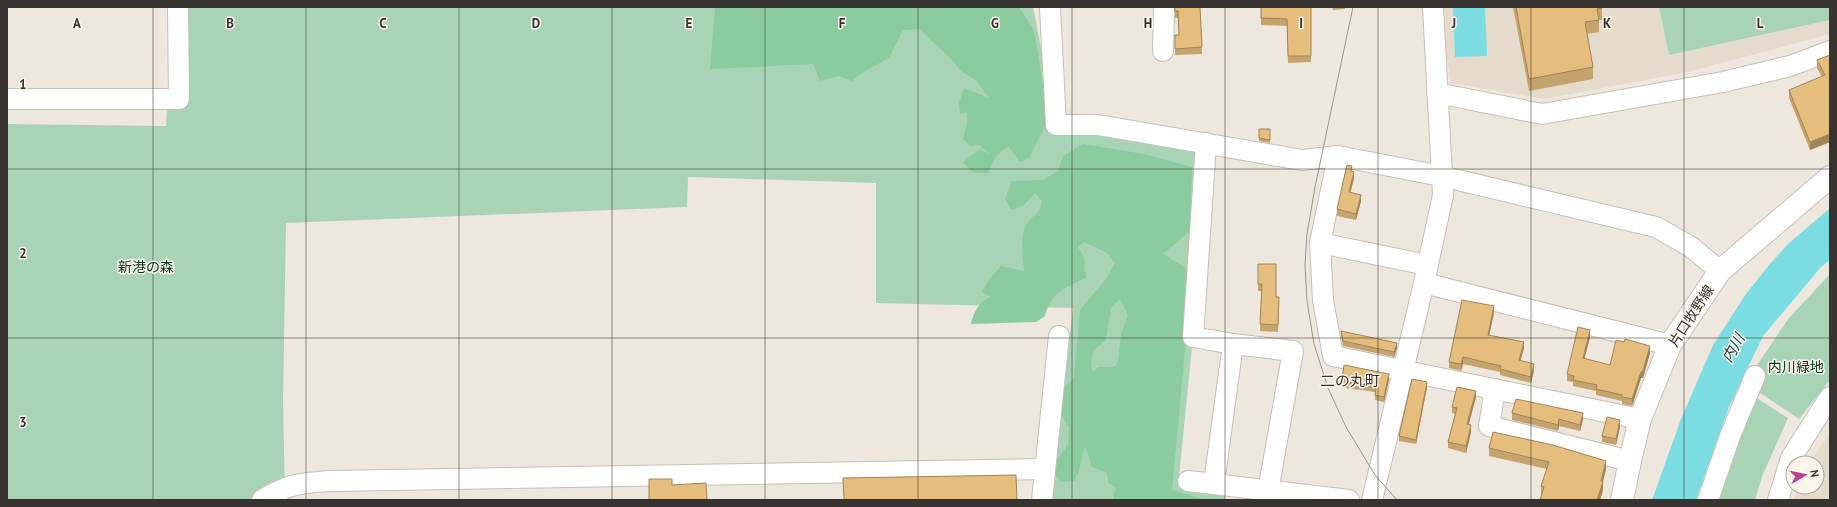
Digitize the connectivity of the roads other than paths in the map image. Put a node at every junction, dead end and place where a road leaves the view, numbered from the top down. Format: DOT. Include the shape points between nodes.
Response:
graph roads {
  1 [pos="178,7"];
  2 [pos="1050,7"];
  3 [pos="1164,7"];
  4 [pos="1434,7"];
  5 [pos="1164,51"];
  6 [pos="1830,51"];
  7 [pos="1437,93"];
  8 [pos="7,99"];
  9 [pos="1206,143"];
  10 [pos="1338,156"];
  11 [pos="1442,176"];
  12 [pos="1830,177"];
  13 [pos="1320,243"];
  14 [pos="1720,271"];
  15 [pos="1425,274"];
  16 [pos="1059,336"];
  17 [pos="1233,344"];
  18 [pos="1670,345"];
  19 [pos="1402,370"];
  20 [pos="1755,376"];
  21 [pos="1495,389"];
  22 [pos="1830,397"];
  23 [pos="1640,419"];
  24 [pos="1630,461"];
  25 [pos="1045,469"];
  26 [pos="1188,481"];
  27 [pos="1214,483"];
  28 [pos="1268,491"];
  29 [pos="1294,497"];
  30 [pos="1619,498"];
  31 [pos="262,500"];
  32 [pos="1042,500"];
  33 [pos="1349,500"];
  34 [pos="1372,500"];
  35 [pos="1708,500"];
  36 [pos="1778,500"];
  1 -- 8 [label="street" via="179,99"];
  2 -- 9 [label="street" via="1056,125 1098,125"];
  3 -- 5 [label="street"];
  4 -- 7 [label="street"];
  6 -- 7 [label="street" via="1790,66 1723,82 1542,114"];
  7 -- 11 [label="street"];
  9 -- 10 [label="street" via="1302,160"];
  9 -- 17 [label="street" via="1193,337"];
  10 -- 11 [label="street"];
  10 -- 13 [label="street"];
  11 -- 14 [label="street" via="1656,227 1690,247"];
  11 -- 15 [label="street" via="1443,195"];
  12 -- 14 [label="main road, 片口牧野線"];
  13 -- 15 [label="street"];
  13 -- 19 [label="street" via="1323,300 1333,356"];
  14 -- 18 [label="main road, 片口牧野線"];
  15 -- 18 [label="street"];
  15 -- 19 [label="street"];
  16 -- 25 [label="street"];
  17 -- 27 [label="street"];
  17 -- 28 [label="street" via="1293,351"];
  18 -- 23 [label="main road, 片口牧野線"];
  19 -- 21 [label="street"];
  19 -- 34 [label="street"];
  20 -- 35 [label="street" via="1730,436"];
  21 -- 23 [label="street"];
  21 -- 24 [label="street" via="1489,426"];
  22 -- 36 [label="street" via="1791,458"];
  23 -- 24 [label="main road, 片口牧野線"];
  24 -- 30 [label="main road, 片口牧野線"];
  25 -- 31 [label="street" via="330,481 297,483 278,490"];
  25 -- 32 [label="street"];
  26 -- 27 [label="street"];
  27 -- 28 [label="street"];
  28 -- 29 [label="street"];
  29 -- 33 [label="street"];
}
